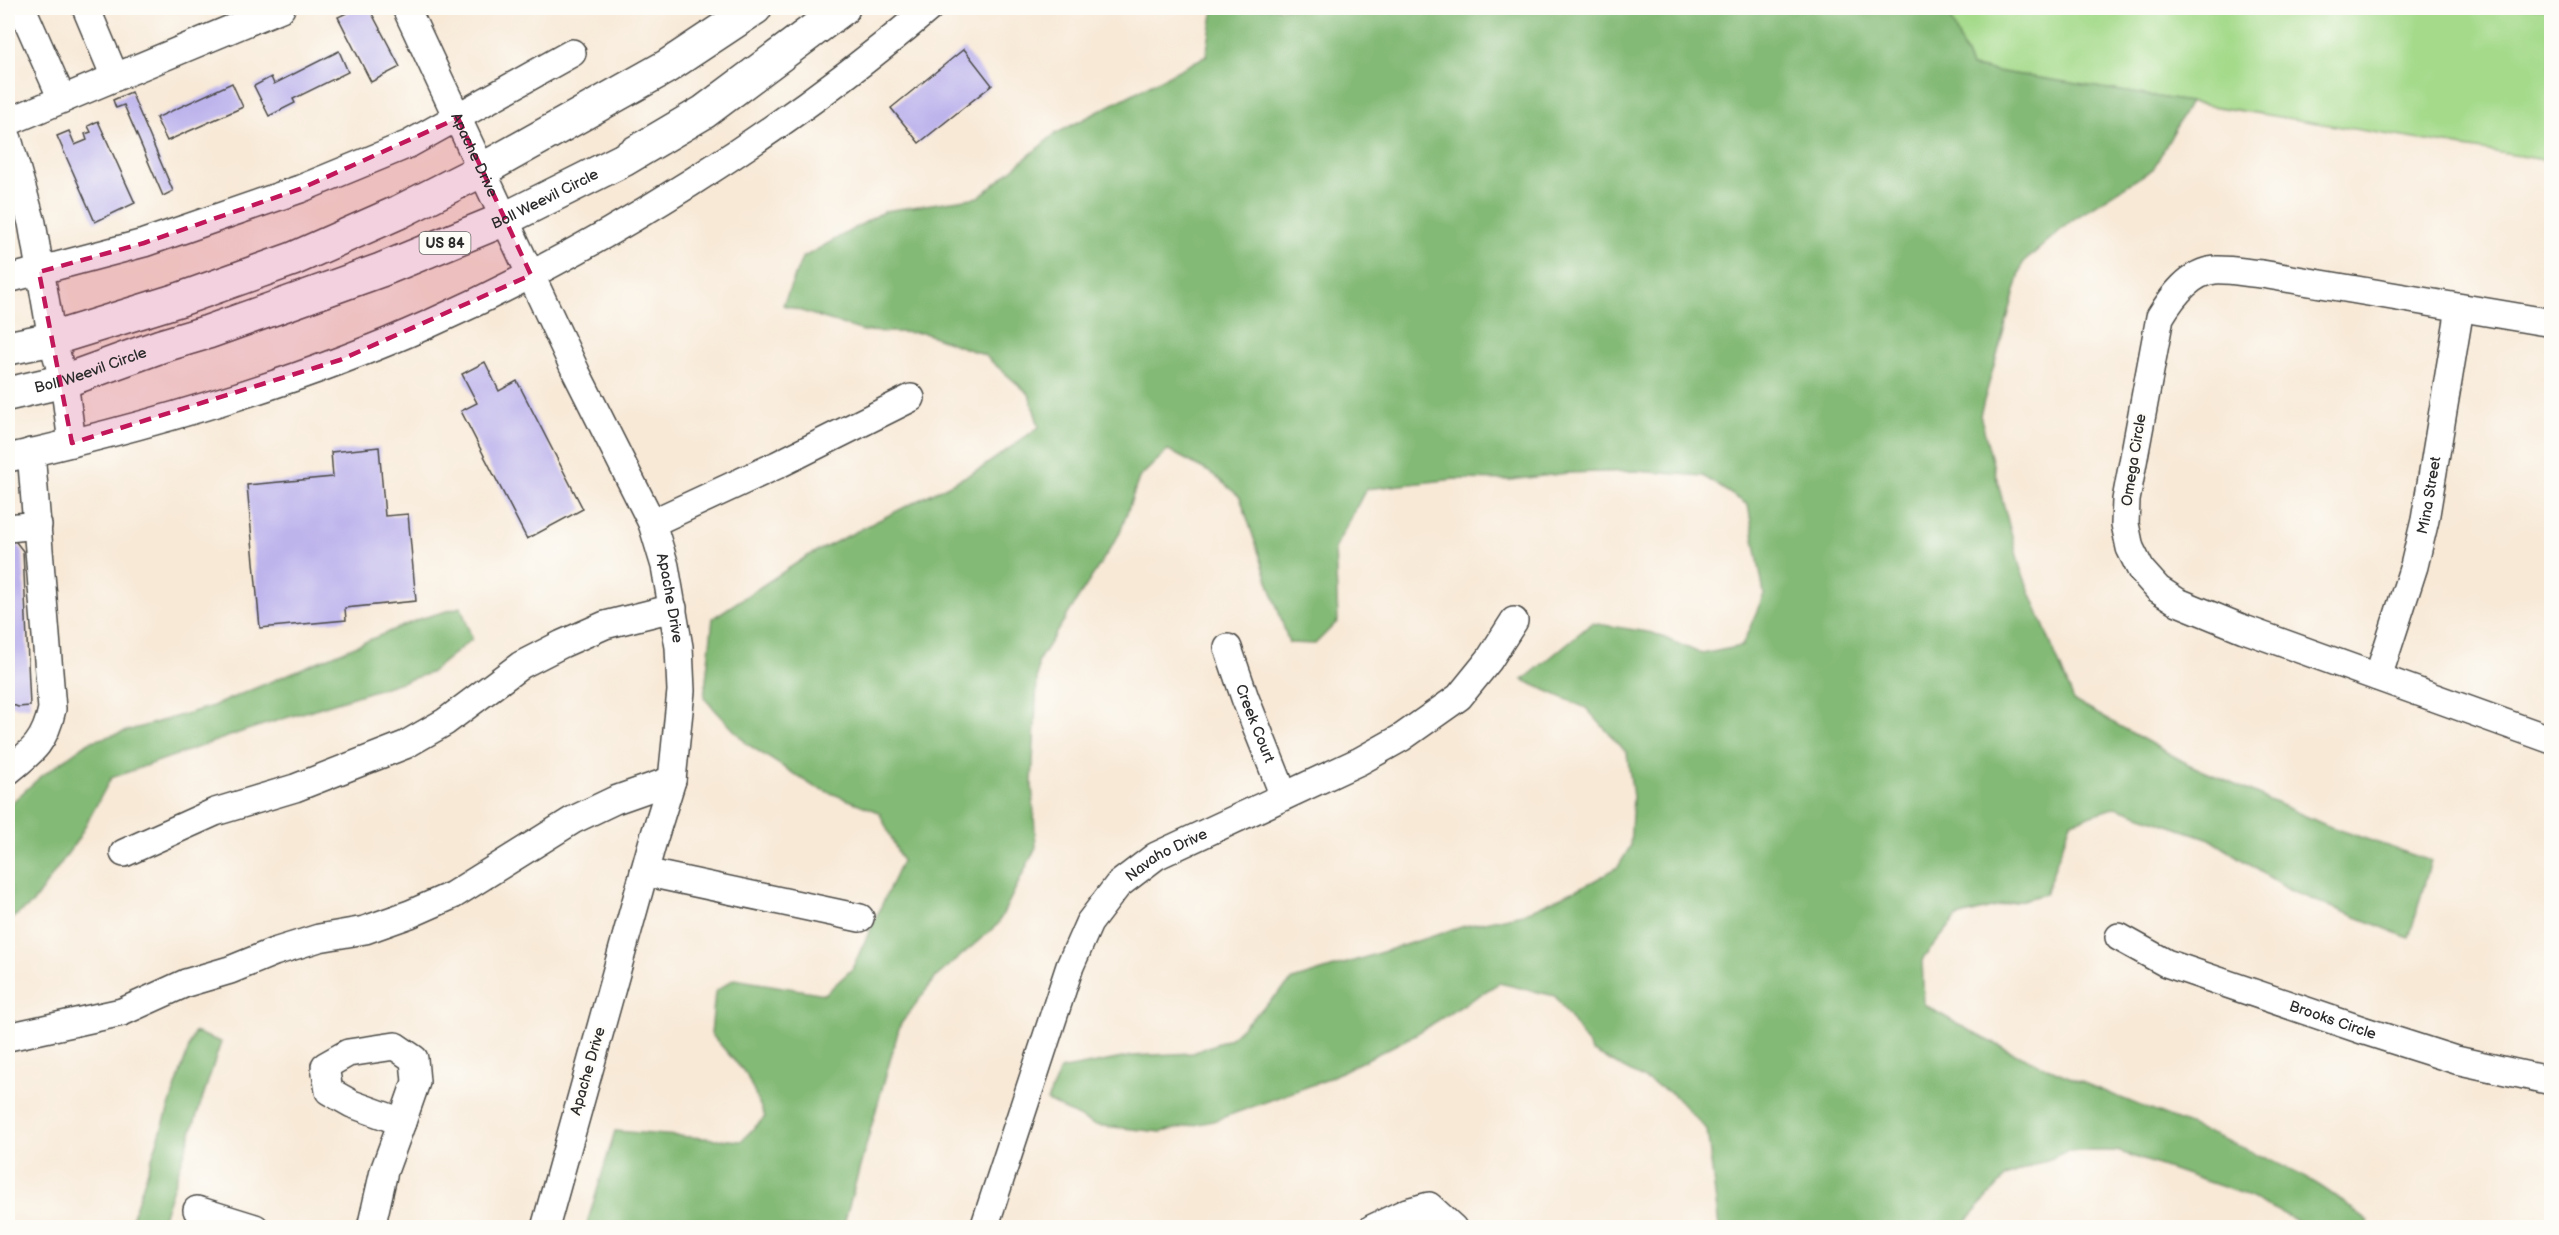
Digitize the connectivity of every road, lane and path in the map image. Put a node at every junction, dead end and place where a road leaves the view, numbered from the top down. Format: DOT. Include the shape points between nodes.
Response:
graph roads {
  1 [pos="22,8"];
  2 [pos="86,8"];
  3 [pos="281,8"];
  4 [pos="406,8"];
  5 [pos="755,8"];
  6 [pos="843,8"];
  7 [pos="929,8"];
  8 [pos="222,19"];
  9 [pos="572,53"];
  10 [pos="115,77"];
  11 [pos="62,99"];
  12 [pos="458,118"];
  13 [pos="8,122"];
  14 [pos="8,139"];
  15 [pos="482,170"];
  16 [pos="505,219"];
  17 [pos="39,272"];
  18 [pos="531,275"];
  19 [pos="8,279"];
  20 [pos="2460,308"];
  21 [pos="2552,323"];
  22 [pos="52,339"];
  23 [pos="8,348"];
  24 [pos="64,381"];
  25 [pos="8,394"];
  26 [pos="911,398"];
  27 [pos="72,442"];
  28 [pos="19,455"];
  29 [pos="652,523"];
  30 [pos="38,525"];
  31 [pos="8,528"];
  32 [pos="673,608"];
  33 [pos="1514,621"];
  34 [pos="1228,648"];
  35 [pos="2378,676"];
  36 [pos="2552,740"];
  37 [pos="8,771"];
  38 [pos="672,780"];
  39 [pos="1284,796"];
  40 [pos="124,853"];
  41 [pos="644,872"];
  42 [pos="860,918"];
  43 [pos="2120,937"];
  44 [pos="8,1037"];
  45 [pos="2552,1082"];
  46 [pos="402,1122"];
  47 [pos="197,1210"];
  48 [pos="255,1227"];
  49 [pos="371,1227"];
  50 [pos="545,1227"];
  51 [pos="984,1227"];
  52 [pos="1373,1227"];
  53 [pos="1453,1227"];
  1 -- 11 [label="street"];
  2 -- 10 [label="street"];
  3 -- 8 [label="street"];
  4 -- 12 [label="street, Apache Drive"];
  5 -- 15 [label="highway" via="666,67"];
  6 -- 16 [label="highway, Boll Weevil Circle / US 84" via="704,112 623,160"];
  7 -- 18 [label="street" via="830,87 713,167"];
  8 -- 10 [label="street"];
  9 -- 12 [label="street"];
  10 -- 11 [label="street"];
  11 -- 13 [label="street"];
  12 -- 15 [label="street, Apache Drive"];
  12 -- 17 [label="street" via="409,144 300,189 144,243"];
  14 -- 17 [label="street" via="32,223"];
  15 -- 16 [label="street, Apache Drive"];
  15 -- 22 [label="highway" via="293,259"];
  16 -- 18 [label="street, Apache Drive"];
  16 -- 24 [label="highway, Boll Weevil Circle / US 84" via="381,270"];
  17 -- 19 [label="street"];
  17 -- 22 [label="street"];
  18 -- 27 [label="street" via="428,325 273,385"];
  18 -- 29 [label="street, Apache Drive"];
  20 -- 21 [label="street, Omega Circle"];
  20 -- 35 [label="street, Mina Street" via="2425,520"];
  20 -- 35 [label="street, Omega Circle" via="2262,274 2214,270 2191,280 2172,296 2160,317 2126,500 2130,548 2141,570 2158,589 2178,602"];
  22 -- 23 [label="highway"];
  22 -- 24 [label="street"];
  24 -- 25 [label="highway, Boll Weevil Circle / US 84"];
  24 -- 27 [label="street"];
  26 -- 29 [label="street"];
  27 -- 28 [label="street"];
  28 -- 30 [label="street"];
  29 -- 32 [label="street, Apache Drive"];
  30 -- 31 [label="street"];
  30 -- 37 [label="street" via="52,710 48,729 39,744"];
  32 -- 38 [label="street, Apache Drive" via="681,691"];
  32 -- 40 [label="street" via="605,625 562,644 521,665 445,722 405,745 295,788 215,812"];
  33 -- 39 [label="street, Navaho Drive" via="1459,697 1401,738"];
  34 -- 39 [label="street, Creek Court"];
  35 -- 36 [label="street, Omega Circle"];
  38 -- 41 [label="street, Apache Drive"];
  38 -- 44 [label="street" via="573,820 453,895 410,914 365,930 319,938 274,952 186,983 122,1012"];
  39 -- 51 [label="street, Navaho Drive" via="1156,856 1118,885 1089,923 1070,966"];
  41 -- 42 [label="street"];
  41 -- 50 [label="street, Apache Drive"];
  43 -- 45 [label="street, Brooks Circle" via="2166,963 2365,1031 2456,1060"];
  46 -- 49 [label="street" via="384,1171"];
  47 -- 48 [label="street"];
  52 -- 53 [label="street" via="1429,1206"];
}
